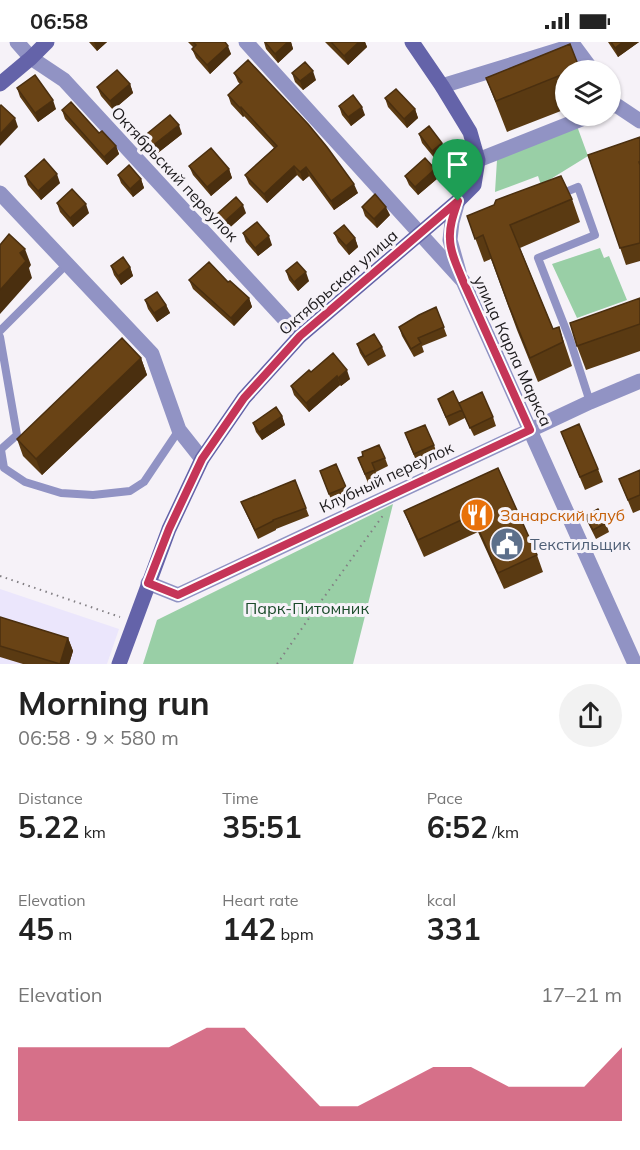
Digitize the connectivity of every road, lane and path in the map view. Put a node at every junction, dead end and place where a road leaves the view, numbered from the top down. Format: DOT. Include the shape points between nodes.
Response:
graph roads {
  1 [pos="17,42"];
  2 [pos="47,42"];
  3 [pos="246,42"];
  4 [pos="412,42"];
  5 [pos="572,42"];
  6 [pos="32,58"];
  7 [pos="585,60"];
  8 [pos="0,84"];
  9 [pos="442,86"];
  10 [pos="621,109"];
  11 [pos="640,121"];
  12 [pos="564,126"];
  13 [pos="478,160"];
  14 [pos="0,193"];
  15 [pos="558,195"];
  16 [pos="458,201"];
  17 [pos="421,233"];
  18 [pos="67,264"];
  19 [pos="463,281"];
  20 [pos="0,331"];
  21 [pos="300,336"];
  22 [pos="579,336"];
  23 [pos="0,337"];
  24 [pos="570,340"];
  25 [pos="640,381"];
  26 [pos="590,402"];
  27 [pos="179,430"];
  28 [pos="530,430"];
  29 [pos="1,450"];
  30 [pos="202,459"];
  31 [pos="380,500"];
  32 [pos="0,576"];
  33 [pos="148,583"];
  34 [pos="134,622"];
  35 [pos="119,664"];
  36 [pos="277,664"];
  37 [pos="635,664"];
  1 -- 6 [label="street, Октябрьский переулок"];
  2 -- 6 [label="street"];
  3 -- 17 [label="street, улица Карла Маркса"];
  4 -- 9 [label="street"];
  5 -- 7 [label="street"];
  5 -- 9 [label="street" via="565,48"];
  6 -- 8 [label="street"];
  6 -- 21 [label="street, Октябрьский переулок" via="64,80"];
  9 -- 13 [label="street" via="470,132"];
  10 -- 11 [label="street"];
  12 -- 13 [label="street"];
  13 -- 16 [label="street, Октябрьская улица" via="474,185"];
  14 -- 18 [label="street"];
  15 -- 24 [label="lane" via="579,188 595,236 538,258"];
  16 -- 17 [label="street, Октябрьская улица"];
  16 -- 19 [label="street" via="450,240"];
  17 -- 19 [label="street, улица Карла Маркса"];
  17 -- 21 [label="street, Октябрьская улица"];
  18 -- 20 [label="lane"];
  18 -- 27 [label="street" via="152,354"];
  19 -- 28 [label="street, улица Карла Маркса"];
  21 -- 30 [label="street, Октябрьская улица" via="244,398"];
  22 -- 24 [label="lane"];
  23 -- 29 [label="lane" via="17,435"];
  24 -- 26 [label="lane"];
  25 -- 26 [label="street, Клубный переулок"];
  26 -- 28 [label="street, Клубный переулок"];
  27 -- 29 [label="lane" via="144,482 111,494 61,493 24,482 4,468"];
  27 -- 30 [label="street"];
  28 -- 31 [label="street, Клубный переулок"];
  28 -- 37 [label="street, улица Карла Маркса"];
  30 -- 33 [label="street, Октябрьская улица"];
  31 -- 33 [label="street, Клубный переулок" via="178,595"];
  31 -- 36 [label="path" via="384,514"];
  32 -- 34 [label="path"];
  33 -- 34 [label="street, Октябрьская улица"];
  34 -- 35 [label="street, Октябрьская улица"];
}
